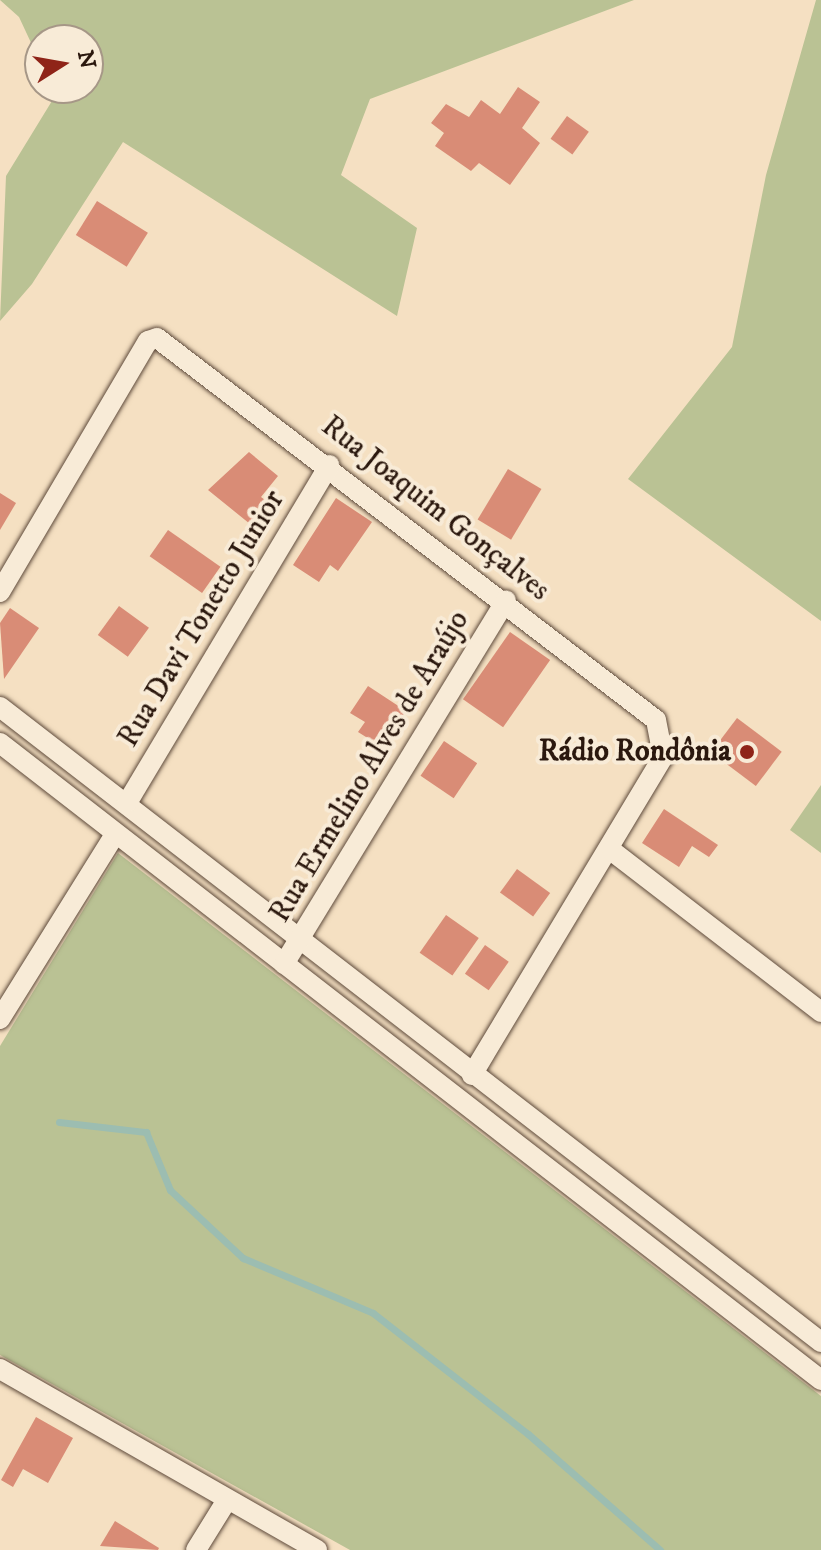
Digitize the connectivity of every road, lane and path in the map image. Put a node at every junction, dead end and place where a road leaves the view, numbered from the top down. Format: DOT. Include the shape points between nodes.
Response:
graph roads {
  1 [pos="329,465"];
  2 [pos="0,592"];
  3 [pos="506,601"];
  4 [pos="0,707"];
  5 [pos="0,743"];
  6 [pos="127,803"];
  7 [pos="115,834"];
  8 [pos="612,851"];
  9 [pos="301,940"];
  10 [pos="284,964"];
  11 [pos="821,1012"];
  12 [pos="0,1019"];
  13 [pos="472,1075"];
  14 [pos="821,1342"];
  15 [pos="0,1369"];
  16 [pos="821,1380"];
  17 [pos="227,1500"];
  18 [pos="196,1550"];
  19 [pos="317,1550"];
  1 -- 2 [label="street, Rua Joaquim Gonçalves" via="157,338 148,341"];
  1 -- 3 [label="street, Rua Joaquim Gonçalves"];
  1 -- 6 [label="street, Rua Davi Tonetto Junior"];
  3 -- 8 [label="street, Rua Joaquim Gonçalves" via="656,720 665,739 663,757"];
  3 -- 9 [label="street, Rua Ermelino Alves de Araújo"];
  4 -- 6 [label="street"];
  5 -- 7 [label="street"];
  6 -- 9 [label="street"];
  7 -- 10 [label="street"];
  7 -- 12 [label="street"];
  8 -- 11 [label="street"];
  8 -- 13 [label="street"];
  9 -- 10 [label="street, Rua Ermelino Alves de Araújo"];
  9 -- 13 [label="street"];
  10 -- 16 [label="street"];
  13 -- 14 [label="street"];
  15 -- 17 [label="street"];
  17 -- 18 [label="street"];
  17 -- 19 [label="street"];
}
